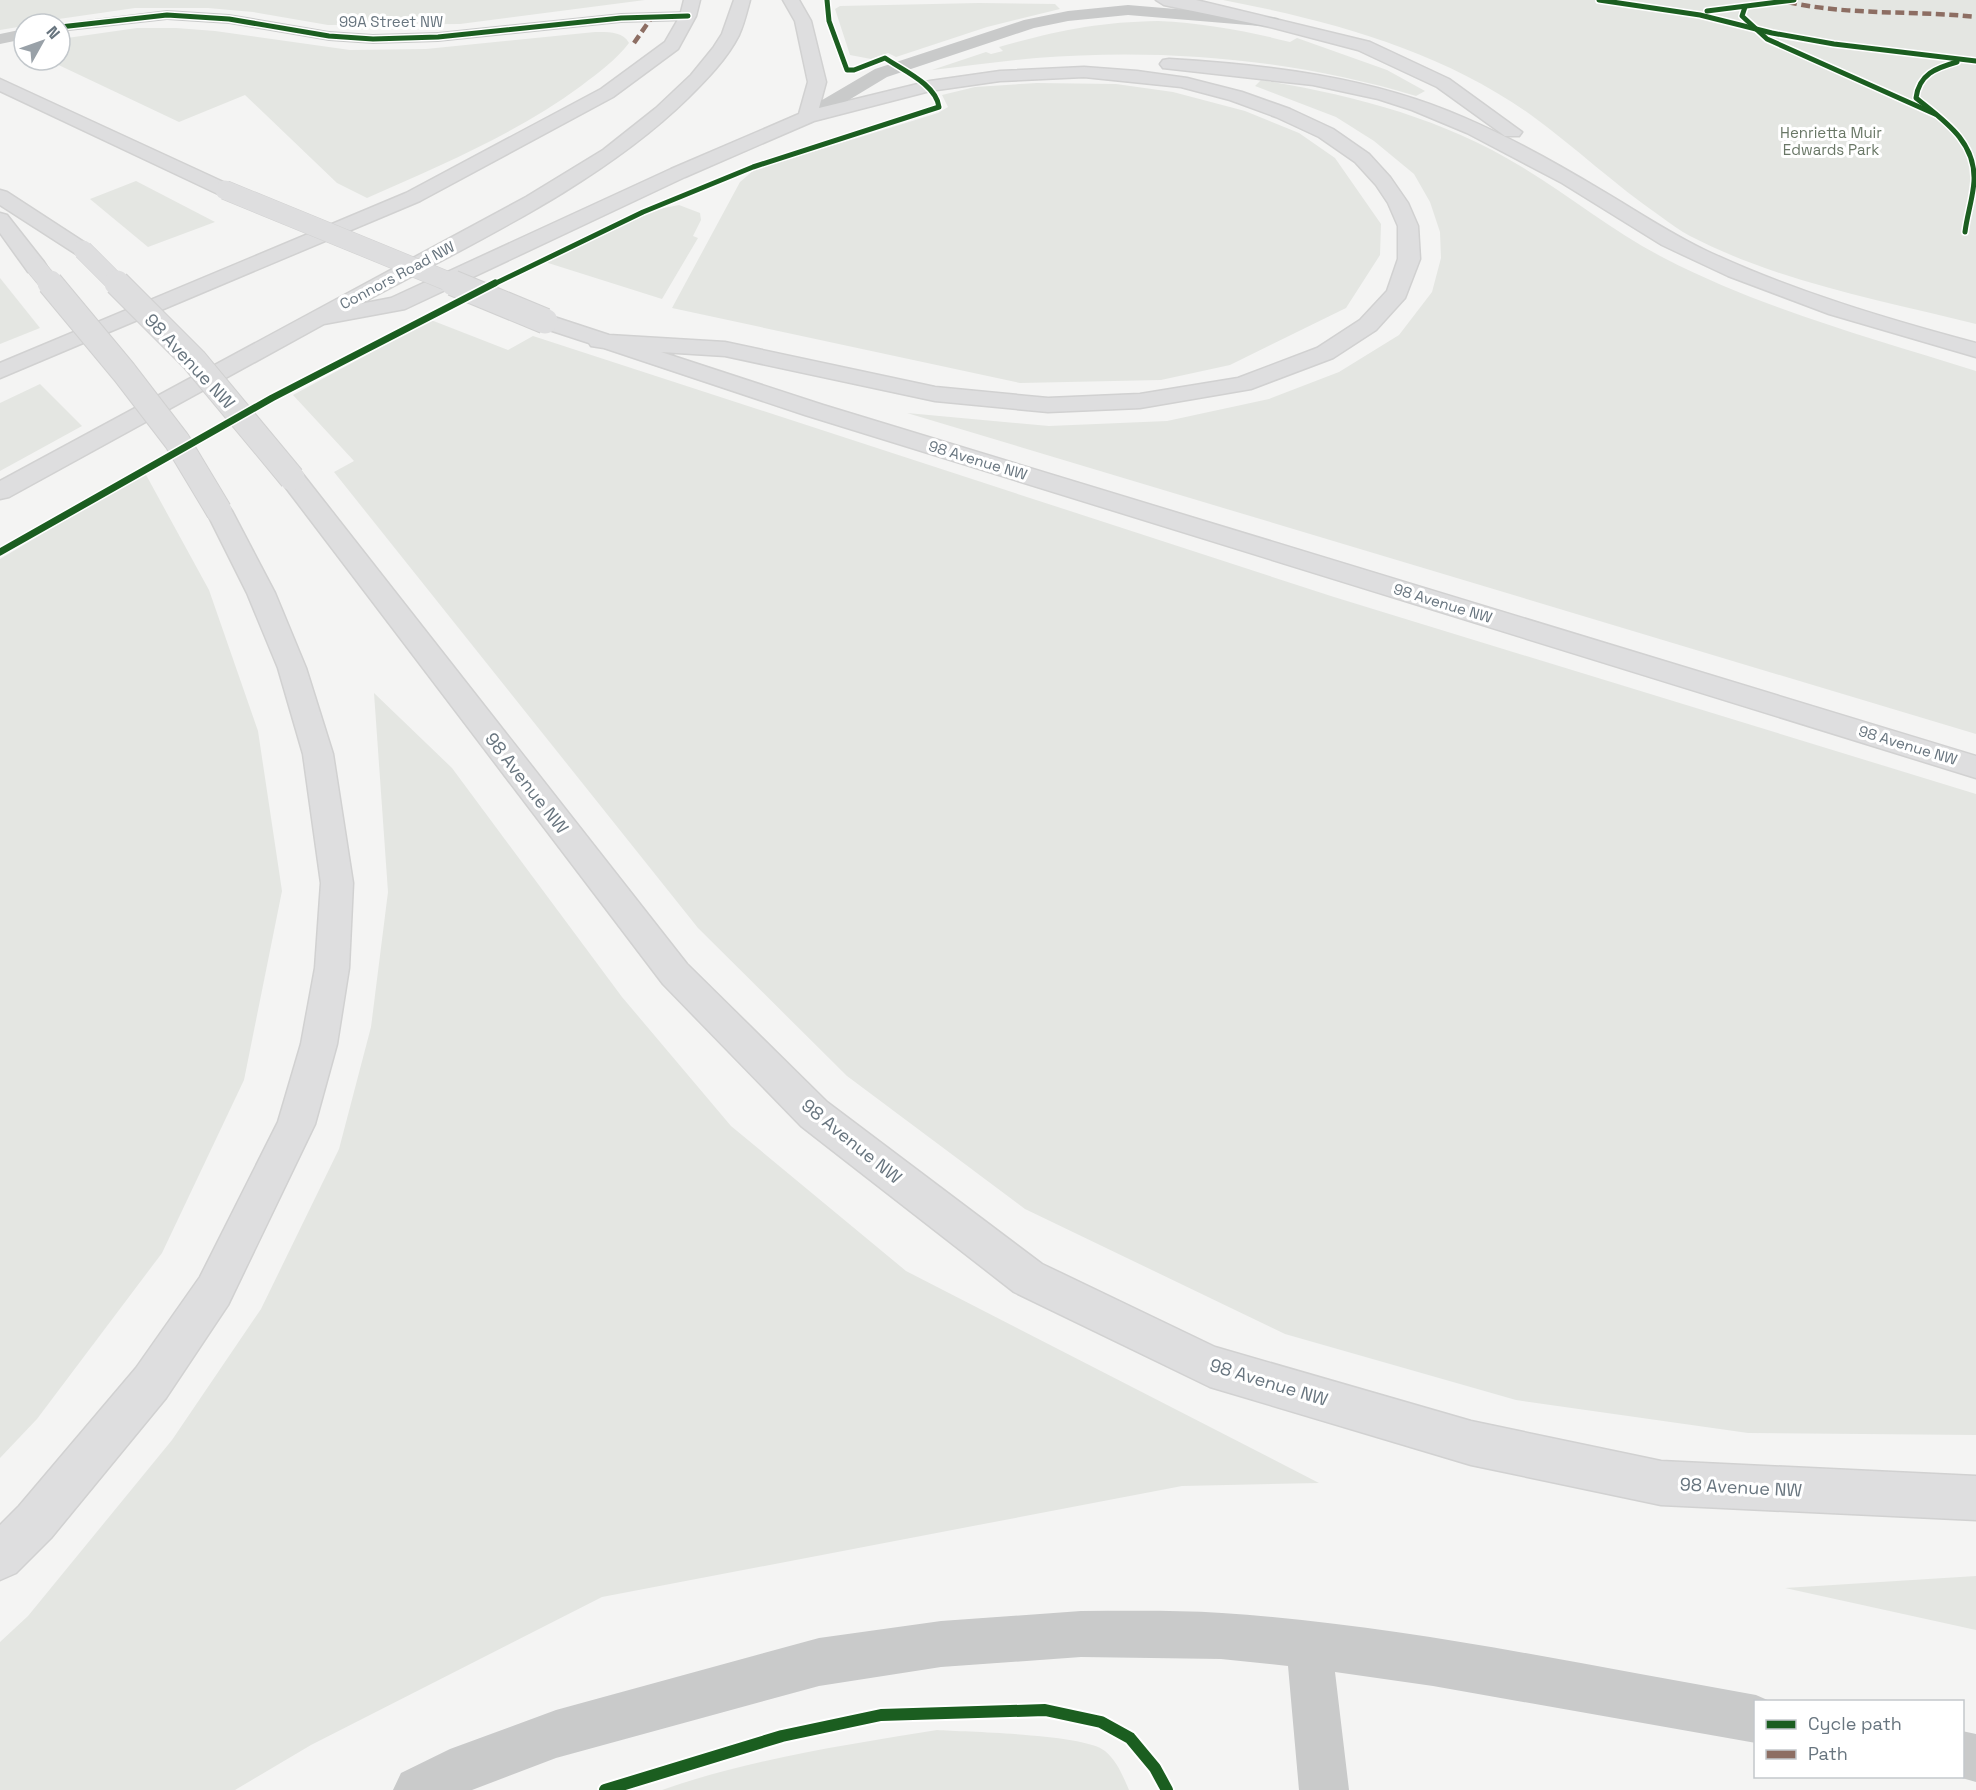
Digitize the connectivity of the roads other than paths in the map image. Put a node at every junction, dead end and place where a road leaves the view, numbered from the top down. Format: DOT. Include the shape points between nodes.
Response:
graph roads {
  1 [pos="742,0"];
  2 [pos="791,0"];
  3 [pos="1164,0"];
  4 [pos="690,8"];
  5 [pos="1272,22"];
  6 [pos="72,26"];
  7 [pos="1068,26"];
  8 [pos="1084,72"];
  9 [pos="911,74"];
  10 [pos="3,86"];
  11 [pos="807,117"];
  12 [pos="1577,183"];
  13 [pos="0,196"];
  14 [pos="0,219"];
  15 [pos="314,320"];
  16 [pos="599,340"];
  17 [pos="1976,350"];
  18 [pos="0,371"];
  19 [pos="0,491"];
  20 [pos="1976,767"];
  21 [pos="1976,1498"];
  22 [pos="0,1557"];
  23 [pos="1309,1645"];
  24 [pos="1754,1719"];
  25 [pos="418,1790"];
  26 [pos="1324,1790"];
  1 -- 15 [label="main road, Connors Road NW" via="731,34 703,72 663,112 610,154"];
  2 -- 11 [label="main road" via="803,21 817,82"];
  3 -- 5 [label="main road"];
  4 -- 6 [label="street, 99A Street NW" via="438,37 373,39 329,36 229,19 167,15"];
  4 -- 18 [label="main road" via="672,45 607,93 413,197"];
  5 -- 11 [label="street" via="1128,10 1068,16 1019,27 880,74"];
  5 -- 12 [label="main road" via="1364,46 1443,83"];
  7 -- 9 [label="street"];
  8 -- 11 [label="main road" via="1000,76 930,86"];
  8 -- 12 [label="main road" via="1144,63 1226,67 1314,80 1386,97 1452,119"];
  8 -- 16 [label="main road" via="1181,82 1236,96 1326,133 1362,158 1398,203 1408,226 1409,259 1397,293 1368,325 1325,353 1243,384 1140,401 1048,405 935,394 726,349"];
  10 -- 16 [label="main road, 98 Avenue NW, bridge" via="225,190"];
  11 -- 15 [label="main road" via="397,304"];
  12 -- 17 [label="main road" via="1700,256 1772,288 1856,317"];
  13 -- 21 [label="main road, 98 Avenue NW, bridge" via="83,250 194,360 292,478 675,974 814,1114 1028,1278 1210,1366 1471,1443 1660,1483"];
  14 -- 22 [label="main road, bridge" via="170,432 219,511 261,593 292,668 318,754 337,883 332,968 318,1044 296,1124 214,1290 151,1383 35,1522"];
  15 -- 19 [label="main road, Connors Road NW"];
  16 -- 20 [label="main road, 98 Avenue NW" via="814,410"];
  23 -- 24 [label="street" via="1433,1662"];
  23 -- 25 [label="street" via="1221,1636 1081,1635 941,1644 819,1662 556,1734"];
  23 -- 26 [label="street"];
}
